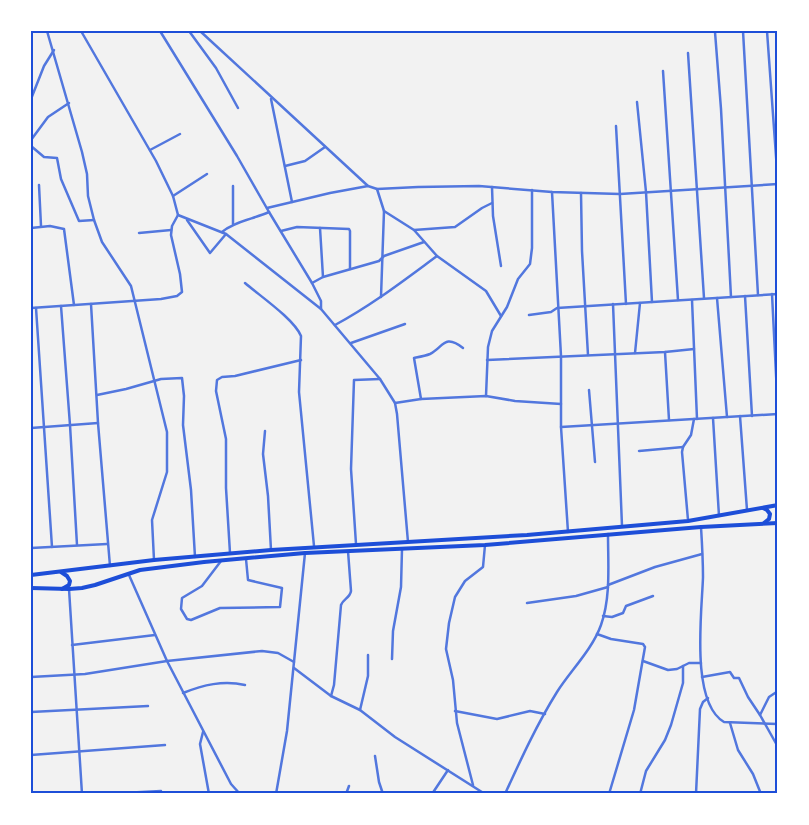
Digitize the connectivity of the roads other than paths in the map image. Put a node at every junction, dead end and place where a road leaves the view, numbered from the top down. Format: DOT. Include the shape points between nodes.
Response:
graph roads {
  1 [pos="48,31"];
  2 [pos="82,31"];
  3 [pos="160,31"];
  4 [pos="189,31"];
  5 [pos="200,31"];
  6 [pos="743,31"];
  7 [pos="767,31"];
  8 [pos="715,32"];
  9 [pos="54,50"];
  10 [pos="688,53"];
  11 [pos="663,72"];
  12 [pos="270,97"];
  13 [pos="31,99"];
  14 [pos="637,102"];
  15 [pos="69,103"];
  16 [pos="238,108"];
  17 [pos="616,126"];
  18 [pos="180,134"];
  19 [pos="31,140"];
  20 [pos="31,146"];
  21 [pos="325,146"];
  22 [pos="150,150"];
  23 [pos="285,166"];
  24 [pos="207,174"];
  25 [pos="38,185"];
  26 [pos="778,185"];
  27 [pos="233,186"];
  28 [pos="368,186"];
  29 [pos="751,186"];
  30 [pos="492,187"];
  31 [pos="725,187"];
  32 [pos="376,189"];
  33 [pos="698,189"];
  34 [pos="532,190"];
  35 [pos="671,191"];
  36 [pos="552,192"];
  37 [pos="646,192"];
  38 [pos="581,193"];
  39 [pos="620,194"];
  40 [pos="173,196"];
  41 [pos="292,202"];
  42 [pos="492,203"];
  43 [pos="267,208"];
  44 [pos="384,211"];
  45 [pos="269,212"];
  46 [pos="178,215"];
  47 [pos="186,219"];
  48 [pos="94,220"];
  49 [pos="233,224"];
  50 [pos="41,226"];
  51 [pos="31,228"];
  52 [pos="320,228"];
  53 [pos="171,230"];
  54 [pos="414,230"];
  55 [pos="281,231"];
  56 [pos="222,232"];
  57 [pos="139,234"];
  58 [pos="226,234"];
  59 [pos="424,242"];
  60 [pos="437,256"];
  61 [pos="382,259"];
  62 [pos="501,266"];
  63 [pos="350,269"];
  64 [pos="323,277"];
  65 [pos="245,283"];
  66 [pos="312,283"];
  67 [pos="772,294"];
  68 [pos="778,294"];
  69 [pos="758,295"];
  70 [pos="745,296"];
  71 [pos="381,297"];
  72 [pos="731,297"];
  73 [pos="704,298"];
  74 [pos="717,298"];
  75 [pos="135,300"];
  76 [pos="678,300"];
  77 [pos="692,300"];
  78 [pos="652,302"];
  79 [pos="640,303"];
  80 [pos="91,304"];
  81 [pos="613,304"];
  82 [pos="626,304"];
  83 [pos="74,305"];
  84 [pos="61,306"];
  85 [pos="585,306"];
  86 [pos="31,308"];
  87 [pos="36,308"];
  88 [pos="557,308"];
  89 [pos="321,310"];
  90 [pos="529,315"];
  91 [pos="501,316"];
  92 [pos="405,324"];
  93 [pos="335,326"];
  94 [pos="351,343"];
  95 [pos="463,348"];
  96 [pos="694,349"];
  97 [pos="665,352"];
  98 [pos="635,353"];
  99 [pos="616,354"];
  100 [pos="588,355"];
  101 [pos="560,356"];
  102 [pos="301,360"];
  103 [pos="487,360"];
  104 [pos="380,379"];
  105 [pos="154,381"];
  106 [pos="590,390"];
  107 [pos="96,395"];
  108 [pos="486,396"];
  109 [pos="421,399"];
  110 [pos="395,403"];
  111 [pos="561,404"];
  112 [pos="778,414"];
  113 [pos="740,416"];
  114 [pos="752,416"];
  115 [pos="727,417"];
  116 [pos="713,418"];
  117 [pos="695,419"];
  118 [pos="669,421"];
  119 [pos="98,423"];
  120 [pos="619,424"];
  121 [pos="70,425"];
  122 [pos="592,425"];
  123 [pos="44,426"];
  124 [pos="561,427"];
  125 [pos="31,428"];
  126 [pos="265,431"];
  127 [pos="683,447"];
  128 [pos="639,451"];
  129 [pos="595,462"];
  130 [pos="778,505"];
  131 [pos="760,507"];
  132 [pos="747,510"];
  133 [pos="719,516"];
  134 [pos="688,521"];
  135 [pos="778,523"];
  136 [pos="762,524"];
  137 [pos="622,526"];
  138 [pos="701,527"];
  139 [pos="568,532"];
  140 [pos="608,534"];
  141 [pos="408,542"];
  142 [pos="107,544"];
  143 [pos="356,544"];
  144 [pos="77,545"];
  145 [pos="485,545"];
  146 [pos="314,546"];
  147 [pos="52,547"];
  148 [pos="31,548"];
  149 [pos="402,549"];
  150 [pos="272,550"];
  151 [pos="348,551"];
  152 [pos="230,553"];
  153 [pos="305,553"];
  154 [pos="702,554"];
  155 [pos="196,557"];
  156 [pos="246,558"];
  157 [pos="154,560"];
  158 [pos="222,560"];
  159 [pos="110,566"];
  160 [pos="61,572"];
  161 [pos="128,573"];
  162 [pos="31,575"];
  163 [pos="608,586"];
  164 [pos="31,588"];
  165 [pos="62,589"];
  166 [pos="69,589"];
  167 [pos="653,596"];
  168 [pos="527,603"];
  169 [pos="603,616"];
  170 [pos="597,634"];
  171 [pos="155,635"];
  172 [pos="72,644"];
  173 [pos="368,655"];
  174 [pos="392,659"];
  175 [pos="167,661"];
  176 [pos="643,661"];
  177 [pos="294,662"];
  178 [pos="701,663"];
  179 [pos="683,666"];
  180 [pos="294,668"];
  181 [pos="74,675"];
  182 [pos="702,677"];
  183 [pos="31,678"];
  184 [pos="245,685"];
  185 [pos="778,691"];
  186 [pos="183,693"];
  187 [pos="332,696"];
  188 [pos="708,698"];
  189 [pos="148,706"];
  190 [pos="77,709"];
  191 [pos="360,710"];
  192 [pos="455,711"];
  193 [pos="31,712"];
  194 [pos="545,714"];
  195 [pos="760,715"];
  196 [pos="730,723"];
  197 [pos="764,724"];
  198 [pos="778,724"];
  199 [pos="203,732"];
  200 [pos="165,745"];
  201 [pos="778,748"];
  202 [pos="80,751"];
  203 [pos="31,755"];
  204 [pos="375,756"];
  205 [pos="448,770"];
  206 [pos="473,785"];
  207 [pos="349,786"];
  208 [pos="161,791"];
  209 [pos="480,792"];
  210 [pos="641,793"];
  211 [pos="82,794"];
  212 [pos="103,794"];
  213 [pos="209,794"];
  214 [pos="240,794"];
  215 [pos="276,794"];
  216 [pos="346,794"];
  217 [pos="383,794"];
  218 [pos="432,794"];
  219 [pos="485,794"];
  220 [pos="505,794"];
  221 [pos="609,794"];
  222 [pos="696,794"];
  223 [pos="761,794"];
  1 -- 9 [label="street"];
  2 -- 22 [label="street"];
  3 -- 43 [label="street"];
  4 -- 16 [label="street" via="216,68"];
  5 -- 12 [label="street"];
  6 -- 29 [label="street"];
  7 -- 26 [label="street"];
  8 -- 31 [label="street"];
  9 -- 13 [label="street"];
  9 -- 15 [label="street"];
  10 -- 33 [label="street"];
  11 -- 35 [label="street"];
  12 -- 21 [label="street"];
  12 -- 23 [label="street"];
  14 -- 37 [label="street"];
  15 -- 19 [label="street" via="48,117"];
  15 -- 48 [label="street" via="85,164"];
  17 -- 39 [label="street"];
  18 -- 22 [label="street"];
  20 -- 48 [label="street" via="44,157 57,158 61,179 79,222"];
  21 -- 23 [label="street" via="305,161"];
  21 -- 28 [label="street"];
  22 -- 40 [label="street"];
  23 -- 41 [label="street"];
  24 -- 40 [label="street"];
  25 -- 50 [label="street"];
  26 -- 29 [label="street"];
  27 -- 49 [label="street"];
  28 -- 32 [label="street"];
  28 -- 41 [label="street"];
  29 -- 31 [label="street"];
  29 -- 69 [label="street"];
  30 -- 32 [label="street"];
  30 -- 34 [label="street"];
  30 -- 42 [label="street"];
  31 -- 33 [label="street"];
  31 -- 72 [label="street"];
  32 -- 44 [label="street"];
  33 -- 35 [label="street"];
  33 -- 73 [label="street"];
  34 -- 36 [label="street"];
  34 -- 91 [label="street" via="530,264 518,280"];
  35 -- 37 [label="street"];
  35 -- 76 [label="street"];
  36 -- 38 [label="street"];
  36 -- 88 [label="street"];
  37 -- 39 [label="street"];
  37 -- 78 [label="street"];
  38 -- 39 [label="street"];
  38 -- 85 [label="street"];
  39 -- 82 [label="street"];
  40 -- 46 [label="street"];
  41 -- 43 [label="street"];
  42 -- 54 [label="street" via="454,227"];
  42 -- 62 [label="street"];
  43 -- 45 [label="street"];
  44 -- 54 [label="street"];
  44 -- 61 [label="street"];
  45 -- 49 [label="street"];
  45 -- 55 [label="street"];
  46 -- 47 [label="street"];
  46 -- 53 [label="street"];
  47 -- 56 [label="street"];
  47 -- 58 [label="street" via="209,253"];
  48 -- 75 [label="street" via="102,242 131,284"];
  49 -- 56 [label="street"];
  50 -- 51 [label="street"];
  50 -- 83 [label="street" via="54,226 65,231"];
  52 -- 55 [label="street"];
  52 -- 63 [label="street" via="350,230"];
  52 -- 64 [label="street"];
  53 -- 57 [label="street"];
  53 -- 75 [label="street" via="182,292 170,297"];
  54 -- 59 [label="street"];
  55 -- 66 [label="street"];
  56 -- 58 [label="street"];
  58 -- 89 [label="street"];
  59 -- 60 [label="street"];
  59 -- 61 [label="street"];
  60 -- 71 [label="street"];
  60 -- 91 [label="street" via="486,291"];
  61 -- 63 [label="street"];
  61 -- 71 [label="street"];
  63 -- 64 [label="street"];
  64 -- 66 [label="street"];
  65 -- 102 [label="street" via="298,331 302,343"];
  66 -- 89 [label="street" via="322,302"];
  67 -- 68 [label="street"];
  67 -- 69 [label="street"];
  67 -- 112 [label="street"];
  69 -- 70 [label="street"];
  70 -- 72 [label="street"];
  70 -- 114 [label="street"];
  71 -- 93 [label="street"];
  72 -- 74 [label="street"];
  73 -- 74 [label="street"];
  73 -- 77 [label="street"];
  74 -- 115 [label="street"];
  75 -- 80 [label="street"];
  75 -- 105 [label="street"];
  76 -- 77 [label="street"];
  76 -- 78 [label="street"];
  77 -- 96 [label="street"];
  78 -- 79 [label="street"];
  79 -- 82 [label="street"];
  79 -- 98 [label="street"];
  80 -- 83 [label="street"];
  80 -- 107 [label="street"];
  81 -- 82 [label="street"];
  81 -- 85 [label="street"];
  81 -- 99 [label="street"];
  83 -- 84 [label="street"];
  84 -- 87 [label="street"];
  84 -- 121 [label="street"];
  85 -- 88 [label="street"];
  85 -- 100 [label="street"];
  86 -- 87 [label="street"];
  87 -- 123 [label="street"];
  88 -- 90 [label="street"];
  88 -- 101 [label="street"];
  89 -- 93 [label="street"];
  91 -- 103 [label="street" via="492,331"];
  92 -- 94 [label="street"];
  93 -- 94 [label="street"];
  94 -- 104 [label="street"];
  95 -- 109 [label="street" via="449,342 441,344 431,354 414,358"];
  96 -- 97 [label="street"];
  96 -- 117 [label="street"];
  97 -- 98 [label="street"];
  97 -- 118 [label="street"];
  98 -- 99 [label="street"];
  99 -- 100 [label="street"];
  99 -- 120 [label="street"];
  100 -- 101 [label="street"];
  101 -- 103 [label="street"];
  101 -- 111 [label="street"];
  102 -- 146 [label="street" via="299,392"];
  102 -- 152 [label="street" via="222,377 216,383 226,439"];
  103 -- 108 [label="street"];
  104 -- 110 [label="street"];
  104 -- 143 [label="street" via="356,379 354,382 351,469"];
  105 -- 107 [label="street"];
  105 -- 155 [label="street" via="179,377 182,380 183,425"];
  105 -- 157 [label="street" via="167,432 168,468 152,520"];
  106 -- 122 [label="street"];
  107 -- 119 [label="street"];
  108 -- 109 [label="street"];
  108 -- 111 [label="street"];
  109 -- 110 [label="street"];
  110 -- 141 [label="street"];
  111 -- 124 [label="street"];
  112 -- 114 [label="street"];
  113 -- 114 [label="street"];
  113 -- 115 [label="street"];
  113 -- 132 [label="street"];
  115 -- 116 [label="street"];
  116 -- 117 [label="street"];
  116 -- 133 [label="street"];
  117 -- 118 [label="street"];
  117 -- 127 [label="street" via="691,436"];
  118 -- 120 [label="street"];
  119 -- 121 [label="street"];
  119 -- 142 [label="street"];
  120 -- 122 [label="street"];
  120 -- 137 [label="street"];
  121 -- 123 [label="street"];
  121 -- 144 [label="street"];
  122 -- 124 [label="street"];
  122 -- 129 [label="street"];
  123 -- 125 [label="street"];
  123 -- 147 [label="street"];
  124 -- 139 [label="street"];
  126 -- 150 [label="street" via="262,454"];
  127 -- 128 [label="street"];
  127 -- 134 [label="street"];
  130 -- 131 [label="main road"];
  131 -- 132 [label="main road"];
  131 -- 136 [label="main road" via="770,514"];
  132 -- 133 [label="main road"];
  133 -- 134 [label="main road"];
  134 -- 137 [label="main road"];
  135 -- 136 [label="main road"];
  136 -- 138 [label="main road"];
  137 -- 139 [label="main road"];
  138 -- 140 [label="main road"];
  138 -- 154 [label="street"];
  139 -- 141 [label="main road"];
  140 -- 145 [label="main road"];
  140 -- 163 [label="street"];
  141 -- 143 [label="main road"];
  142 -- 144 [label="street"];
  142 -- 159 [label="street"];
  143 -- 146 [label="main road"];
  144 -- 147 [label="street"];
  145 -- 149 [label="main road"];
  145 -- 192 [label="street" via="483,567 460,587 449,623 446,649"];
  146 -- 150 [label="main road"];
  147 -- 148 [label="street"];
  149 -- 151 [label="main road"];
  149 -- 174 [label="street" via="401,588"];
  150 -- 152 [label="main road"];
  151 -- 153 [label="main road"];
  151 -- 187 [label="street" via="351,591 340,605"];
  152 -- 155 [label="main road"];
  153 -- 156 [label="main road"];
  153 -- 177 [label="street"];
  154 -- 163 [label="street" via="656,567"];
  154 -- 178 [label="street"];
  155 -- 157 [label="main road"];
  156 -- 158 [label="main road"];
  156 -- 158 [label="street" via="248,580 282,588 280,607 220,608 187,619 180,605 182,598 202,586"];
  157 -- 159 [label="main road"];
  158 -- 161 [label="main road" via="158,566"];
  159 -- 160 [label="main road"];
  160 -- 162 [label="main road"];
  160 -- 165 [label="main road" via="70,581"];
  161 -- 166 [label="main road" via="95,585"];
  161 -- 171 [label="street"];
  163 -- 168 [label="street" via="576,596"];
  163 -- 169 [label="street"];
  164 -- 165 [label="main road"];
  165 -- 166 [label="main road"];
  166 -- 172 [label="street"];
  167 -- 169 [label="street" via="626,606 623,613"];
  169 -- 170 [label="street"];
  170 -- 176 [label="street" via="643,644"];
  170 -- 194 [label="street"];
  171 -- 172 [label="street"];
  171 -- 175 [label="street"];
  172 -- 181 [label="street"];
  173 -- 191 [label="street" via="368,676"];
  175 -- 177 [label="street" via="272,652"];
  175 -- 181 [label="street"];
  175 -- 186 [label="street"];
  176 -- 179 [label="street" via="668,670"];
  176 -- 221 [label="street" via="632,718"];
  177 -- 180 [label="street"];
  178 -- 179 [label="street"];
  178 -- 182 [label="street"];
  179 -- 210 [label="street" via="683,683 670,725 665,740 646,771"];
  180 -- 187 [label="street"];
  180 -- 215 [label="street"];
  181 -- 183 [label="street"];
  181 -- 190 [label="street"];
  182 -- 188 [label="street"];
  182 -- 195 [label="street" via="732,673 734,678 739,678"];
  184 -- 186 [label="street" via="202,685"];
  185 -- 195 [label="street" via="769,697"];
  186 -- 199 [label="street"];
  187 -- 191 [label="street"];
  188 -- 196 [label="street" via="717,716"];
  188 -- 222 [label="street" via="700,709"];
  189 -- 190 [label="street"];
  190 -- 193 [label="street"];
  190 -- 202 [label="street"];
  191 -- 205 [label="street" via="395,737"];
  192 -- 194 [label="street" via="497,719 530,711"];
  192 -- 206 [label="street"];
  194 -- 220 [label="street"];
  195 -- 197 [label="street"];
  196 -- 197 [label="street"];
  196 -- 223 [label="street" via="738,750"];
  197 -- 198 [label="street"];
  197 -- 201 [label="street"];
  199 -- 213 [label="street" via="200,744"];
  199 -- 214 [label="street"];
  200 -- 202 [label="street"];
  202 -- 203 [label="street"];
  202 -- 211 [label="street"];
  204 -- 217 [label="street"];
  205 -- 206 [label="street"];
  205 -- 218 [label="street"];
  206 -- 209 [label="street"];
  207 -- 216 [label="street"];
  208 -- 212 [label="street"];
  209 -- 219 [label="street"];
}
